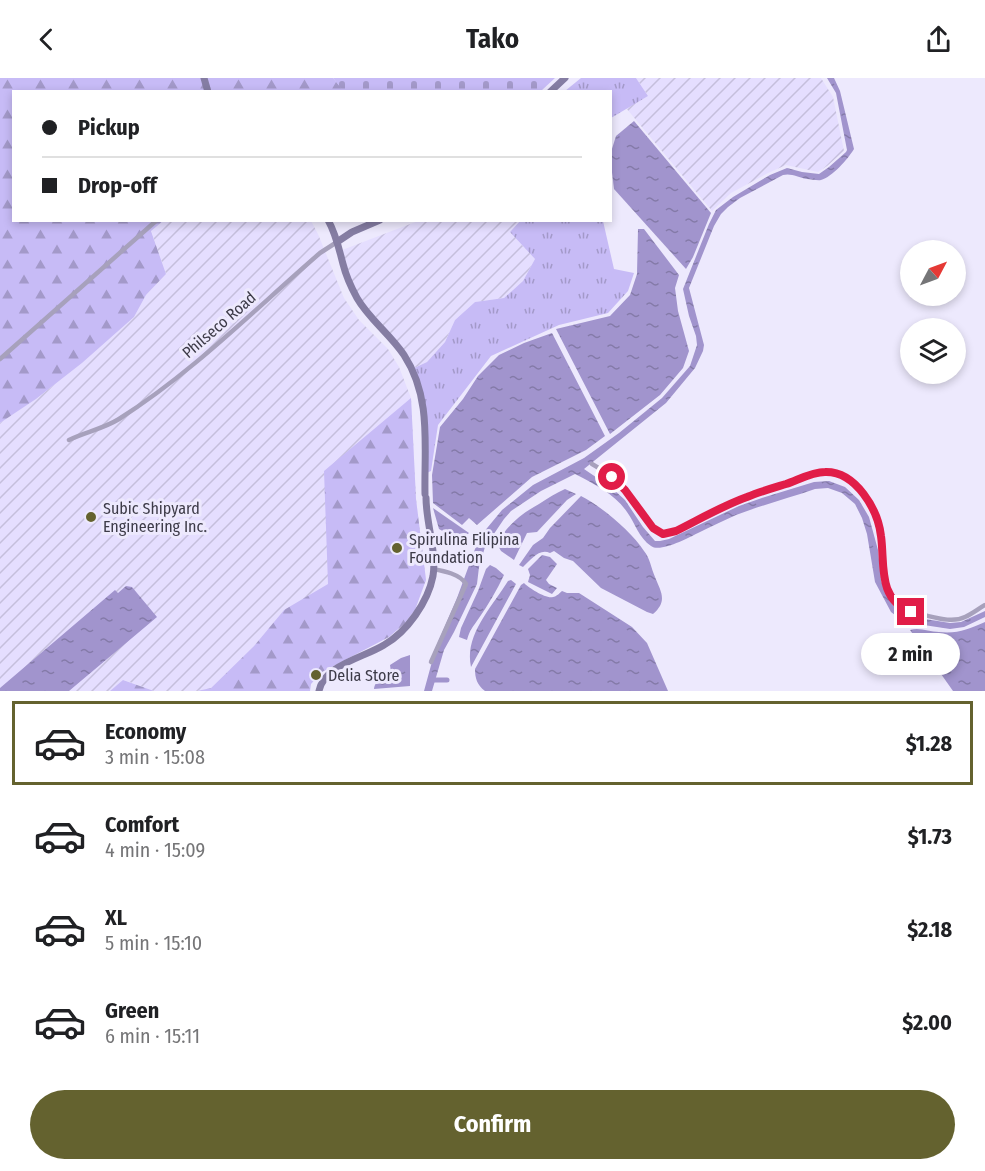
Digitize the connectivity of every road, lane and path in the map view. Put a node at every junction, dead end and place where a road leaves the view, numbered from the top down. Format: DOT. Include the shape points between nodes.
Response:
graph roads {
  1 [pos="565,78"];
  2 [pos="552,90"];
  3 [pos="155,222"];
  4 [pos="329,222"];
  5 [pos="375,222"];
  6 [pos="337,242"];
  7 [pos="0,359"];
  8 [pos="69,440"];
  9 [pos="592,464"];
  10 [pos="434,569"];
  11 [pos="985,605"];
  12 [pos="431,663"];
  13 [pos="319,691"];
  1 -- 2 [label="street"];
  3 -- 7 [label="street"];
  4 -- 6 [label="street"];
  5 -- 6 [label="street, Philseco Road"];
  6 -- 8 [label="street, Philseco Road" via="169,384 115,421"];
  6 -- 10 [label="street" via="359,301 402,352 415,378 423,407 428,530"];
  9 -- 11 [label="street" via="618,482 653,528 666,534 749,496 814,474 835,474 857,487 873,512 879,525 884,576 898,604 911,612 949,620 963,618"];
  10 -- 12 [label="street" via="456,576 465,584"];
  10 -- 13 [label="street" via="422,603 410,622 382,646 330,673"];
}
